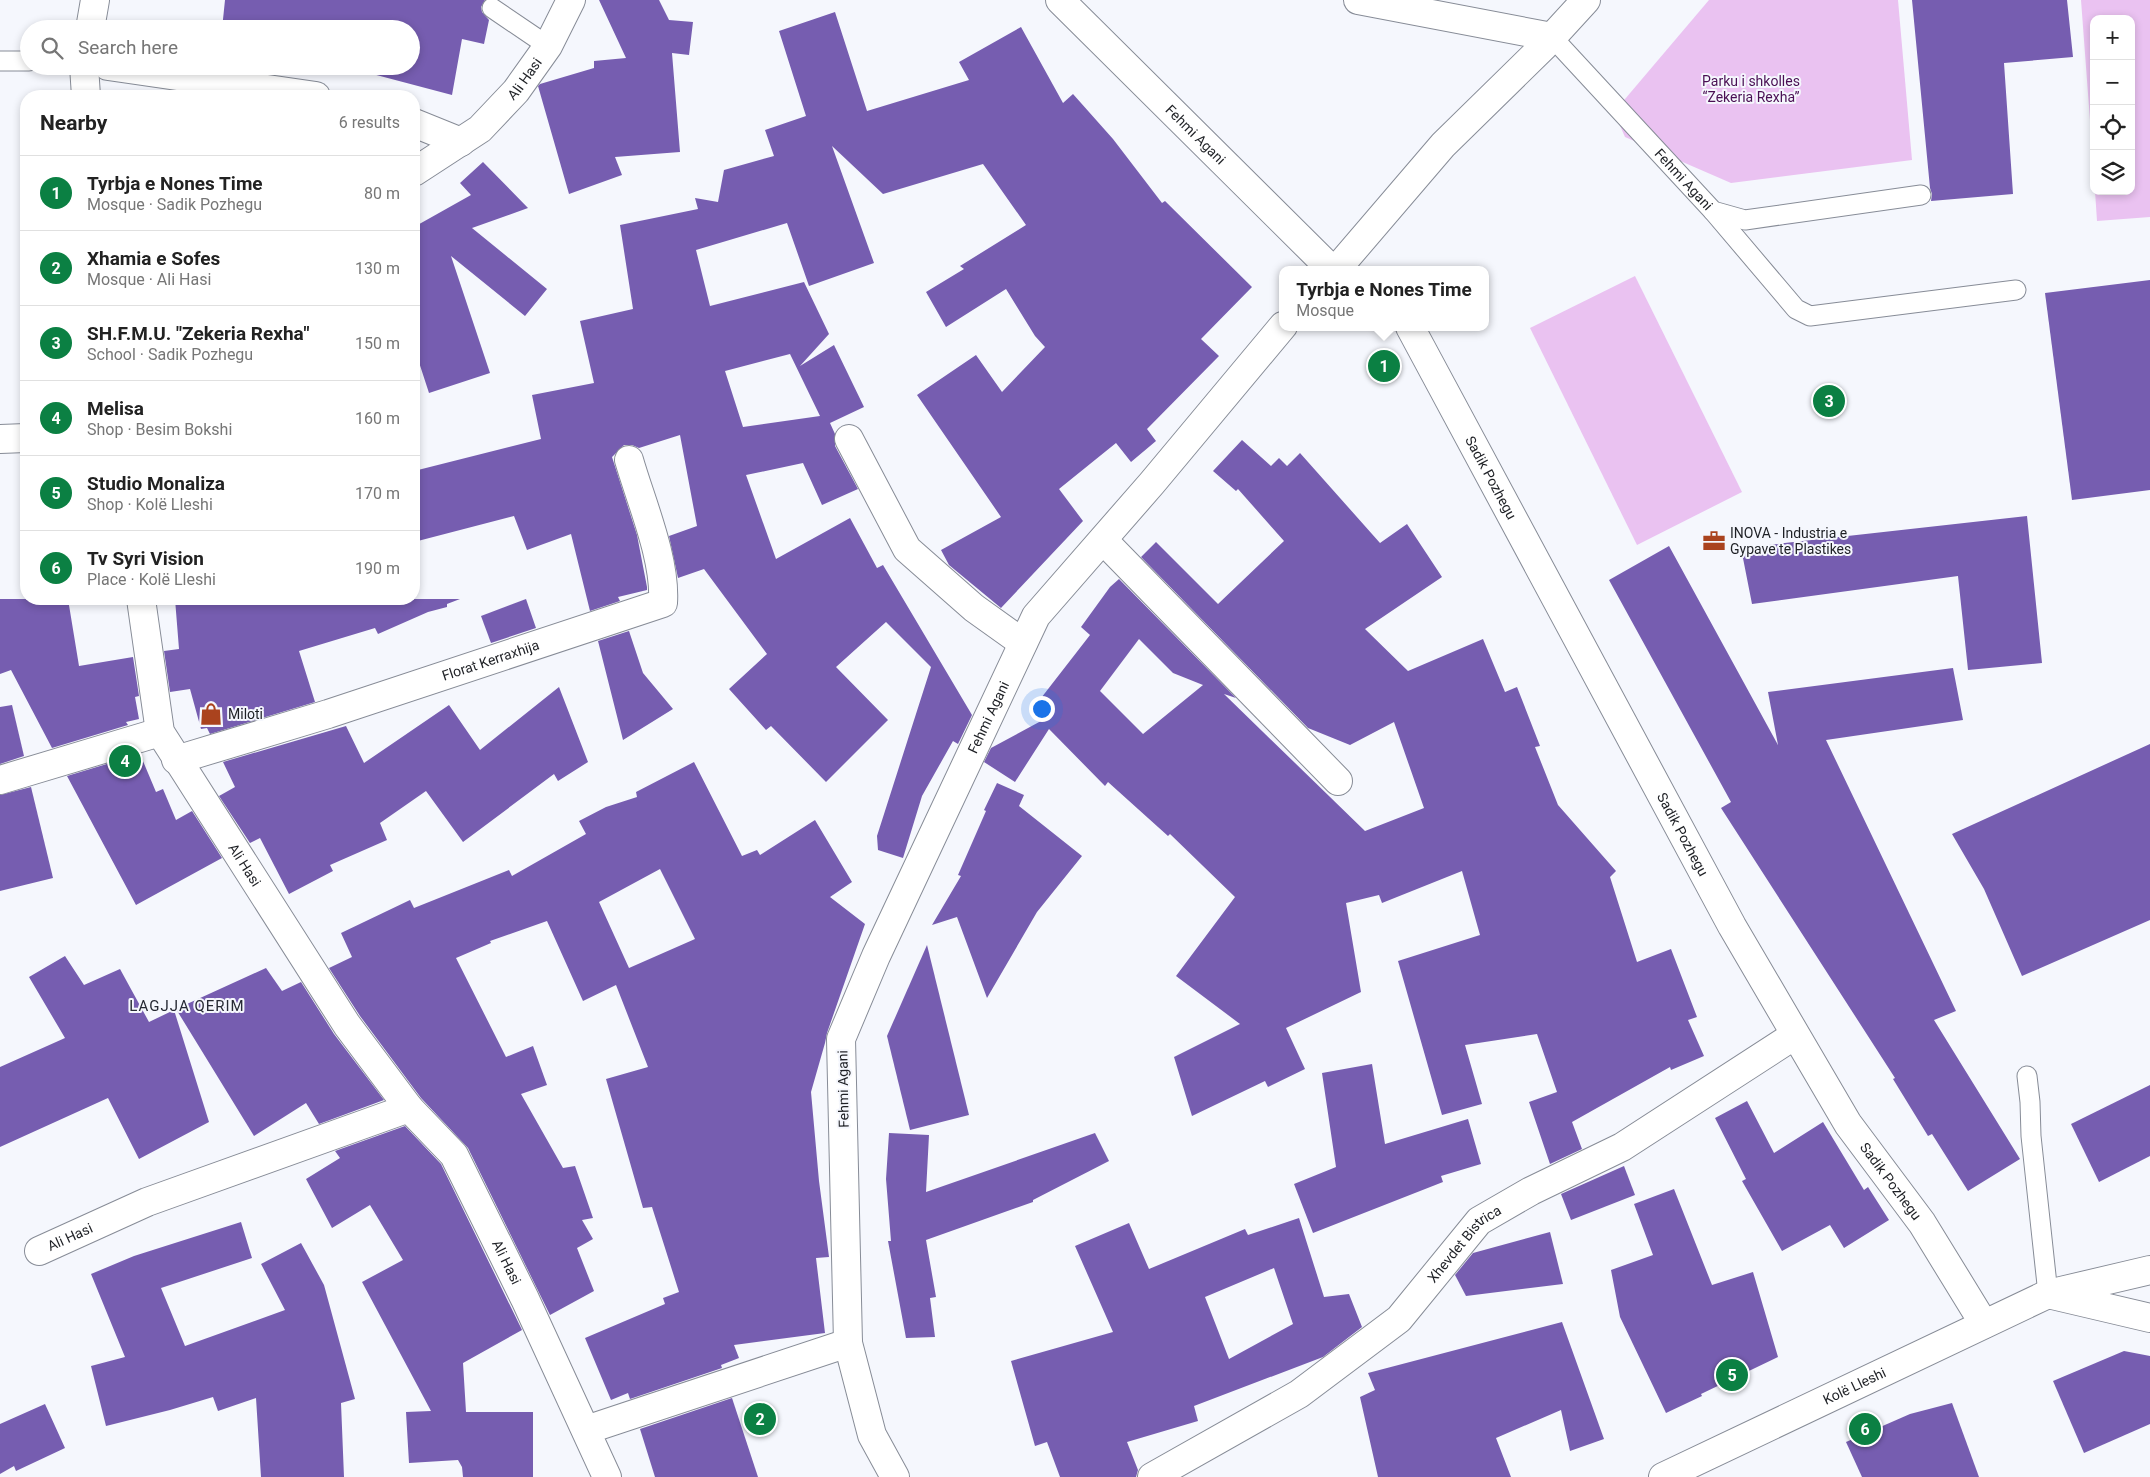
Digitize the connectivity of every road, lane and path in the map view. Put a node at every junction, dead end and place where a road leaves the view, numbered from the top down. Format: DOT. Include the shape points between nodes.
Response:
graph roads {
  1 [pos="95,0"];
  2 [pos="571,0"];
  3 [pos="1060,0"];
  4 [pos="1358,0"];
  5 [pos="1586,0"];
  6 [pos="492,8"];
  7 [pos="92,20"];
  8 [pos="1552,37"];
  9 [pos="548,46"];
  10 [pos="0,61"];
  11 [pos="20,61"];
  12 [pos="85,75"];
  13 [pos="170,75"];
  14 [pos="86,90"];
  15 [pos="274,90"];
  16 [pos="420,126"];
  17 [pos="461,142"];
  18 [pos="420,168"];
  19 [pos="1921,195"];
  20 [pos="1713,211"];
  21 [pos="1328,266"];
  22 [pos="1339,266"];
  23 [pos="2016,290"];
  24 [pos="1279,331"];
  25 [pos="1412,331"];
  26 [pos="20,438"];
  27 [pos="0,439"];
  28 [pos="849,440"];
  29 [pos="629,460"];
  30 [pos="1103,540"];
  31 [pos="143,605"];
  32 [pos="1023,643"];
  33 [pos="160,732"];
  34 [pos="176,760"];
  35 [pos="0,780"];
  36 [pos="1338,782"];
  37 [pos="1796,1035"];
  38 [pos="2027,1076"];
  39 [pos="409,1108"];
  40 [pos="39,1251"];
  41 [pos="2150,1270"];
  42 [pos="2048,1294"];
  43 [pos="2150,1318"];
  44 [pos="1984,1324"];
  45 [pos="848,1343"];
  46 [pos="586,1430"];
  47 [pos="608,1477"];
  48 [pos="894,1477"];
  49 [pos="1152,1477"];
  50 [pos="1663,1477"];
  1 -- 7 [label="street"];
  2 -- 9 [label="street, Ali Hasi"];
  3 -- 21 [label="street, Fehmi Agani"];
  4 -- 8 [label="street"];
  5 -- 8 [label="street"];
  6 -- 9 [label="lane"];
  8 -- 20 [label="lane, Fehmi Agani"];
  8 -- 22 [label="street" via="1444,145"];
  9 -- 17 [label="street, Ali Hasi" via="516,91 480,129"];
  10 -- 11 [label="lane"];
  12 -- 14 [label="street"];
  13 -- 15 [label="street"];
  16 -- 17 [label="street"];
  17 -- 18 [label="street, Ali Hasi"];
  19 -- 20 [label="lane, Fehmi Agani" via="1745,220"];
  20 -- 23 [label="lane" via="1796,309 1810,316"];
  24 -- 30 [label="street, Fehmi Agani"];
  25 -- 37 [label="street, Sadik Pozhegu" via="1732,926"];
  26 -- 27 [label="street"];
  28 -- 32 [label="street" via="907,550 974,608"];
  29 -- 34 [label="street, Florat Kerraxhija" via="658,555 664,585 663,602 328,714"];
  30 -- 32 [label="street, Fehmi Agani" via="1036,616"];
  30 -- 36 [label="street"];
  31 -- 33 [label="street, Ali Hasi"];
  32 -- 45 [label="street, Fehmi Agani" via="876,956 842,1040"];
  33 -- 34 [label="street, Ali Hasi"];
  33 -- 35 [label="street"];
  34 -- 39 [label="street, Ali Hasi" via="347,1025"];
  37 -- 44 [label="street, Sadik Pozhegu" via="1848,1124 1922,1223"];
  37 -- 49 [label="street, Xhevdet Bistrica" via="1622,1147 1531,1191 1479,1221 1399,1319 1299,1394"];
  38 -- 42 [label="lane"];
  39 -- 40 [label="street, Ali Hasi" via="147,1202"];
  39 -- 46 [label="street, Ali Hasi" via="454,1155"];
  41 -- 42 [label="street, Kolë Lleshi"];
  42 -- 43 [label="street"];
  42 -- 44 [label="street, Kolë Lleshi"];
  44 -- 50 [label="street, Kolë Lleshi"];
  45 -- 46 [label="street"];
  45 -- 48 [label="street, Fehmi Agani" via="872,1435"];
  46 -- 47 [label="street, Ali Hasi"];
}
